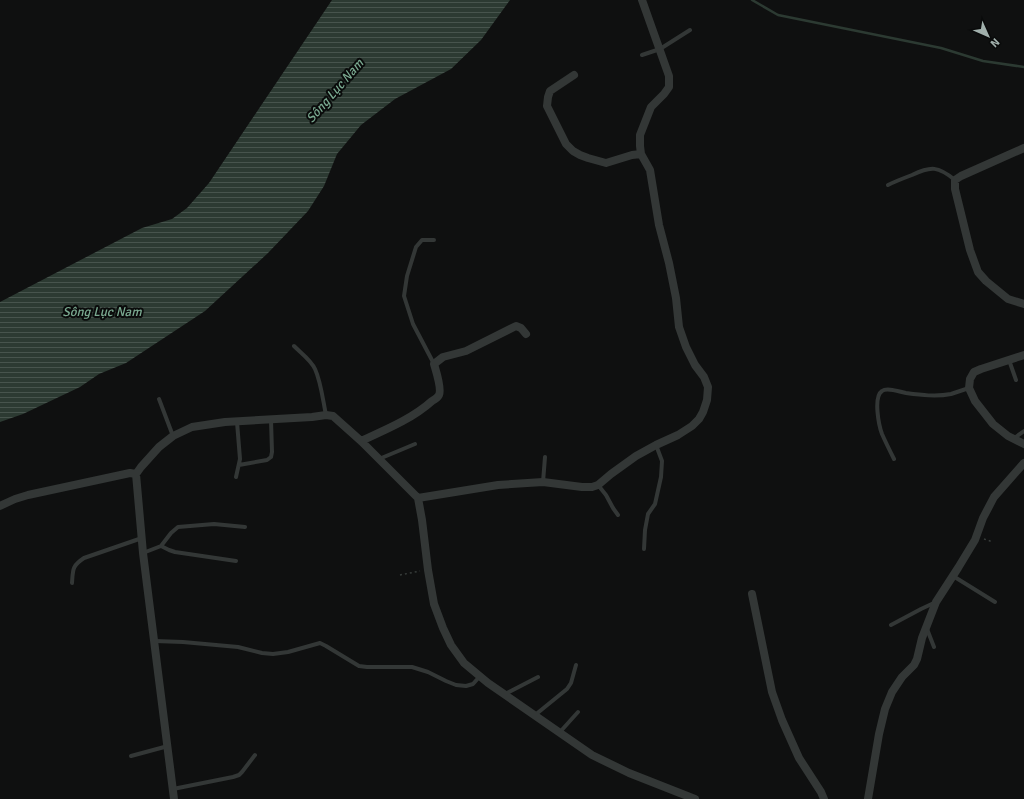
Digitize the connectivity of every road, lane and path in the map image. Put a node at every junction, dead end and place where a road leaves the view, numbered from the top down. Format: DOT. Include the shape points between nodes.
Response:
graph roads {
  1 [pos="642,0"];
  2 [pos="690,30"];
  3 [pos="660,49"];
  4 [pos="642,55"];
  5 [pos="574,75"];
  6 [pos="1024,148"];
  7 [pos="641,154"];
  8 [pos="955,180"];
  9 [pos="888,185"];
  10 [pos="434,240"];
  11 [pos="1024,304"];
  12 [pos="526,334"];
  13 [pos="294,346"];
  14 [pos="1024,355"];
  15 [pos="1009,360"];
  16 [pos="434,364"];
  17 [pos="1016,380"];
  18 [pos="969,388"];
  19 [pos="159,399"];
  20 [pos="326,415"];
  21 [pos="271,420"];
  22 [pos="237,421"];
  23 [pos="1024,431"];
  24 [pos="173,436"];
  25 [pos="1013,439"];
  26 [pos="361,441"];
  27 [pos="415,444"];
  28 [pos="1024,444"];
  29 [pos="656,445"];
  30 [pos="545,457"];
  31 [pos="378,459"];
  32 [pos="894,460"];
  33 [pos="1024,463"];
  34 [pos="239,465"];
  35 [pos="136,474"];
  36 [pos="236,477"];
  37 [pos="543,482"];
  38 [pos="598,485"];
  39 [pos="418,498"];
  40 [pos="0,506"];
  41 [pos="618,515"];
  42 [pos="245,526"];
  43 [pos="142,538"];
  44 [pos="161,546"];
  45 [pos="644,549"];
  46 [pos="143,553"];
  47 [pos="236,561"];
  48 [pos="428,570"];
  49 [pos="400,575"];
  50 [pos="954,576"];
  51 [pos="72,583"];
  52 [pos="752,594"];
  53 [pos="936,602"];
  54 [pos="995,602"];
  55 [pos="891,625"];
  56 [pos="926,627"];
  57 [pos="155,641"];
  58 [pos="934,647"];
  59 [pos="576,666"];
  60 [pos="480,676"];
  61 [pos="538,677"];
  62 [pos="505,694"];
  63 [pos="578,712"];
  64 [pos="534,715"];
  65 [pos="560,732"];
  66 [pos="168,746"];
  67 [pos="255,755"];
  68 [pos="130,756"];
  69 [pos="173,789"];
  70 [pos="174,799"];
  71 [pos="695,799"];
  72 [pos="824,799"];
  73 [pos="868,799"];
  1 -- 3 [label="street"];
  2 -- 3 [label="lane"];
  3 -- 4 [label="lane"];
  3 -- 7 [label="street" via="669,76 669,87 651,107 640,135"];
  5 -- 7 [label="street" via="550,91 548,97 547,106 566,144 580,155 606,163"];
  6 -- 8 [label="street"];
  7 -- 29 [label="street" via="650,170 659,225 676,298 679,327 686,347 708,387 707,400 699,419 678,435"];
  8 -- 9 [label="lane" via="947,173 925,169"];
  8 -- 11 [label="street" via="970,250 978,272 1008,299"];
  10 -- 16 [label="lane" via="422,240 416,247 404,296 413,324"];
  12 -- 16 [label="street" via="516,326 466,351 443,357"];
  13 -- 20 [label="lane" via="315,369"];
  14 -- 15 [label="street"];
  15 -- 17 [label="lane"];
  15 -- 18 [label="street" via="974,372"];
  16 -- 26 [label="street" via="440,394 415,414"];
  18 -- 25 [label="street" via="993,424"];
  18 -- 32 [label="lane" via="951,394 932,396 885,389 881,391 878,395 877,409 882,433"];
  19 -- 24 [label="lane"];
  20 -- 21 [label="street"];
  20 -- 26 [label="street" via="333,416"];
  21 -- 22 [label="street"];
  21 -- 34 [label="lane" via="271,457"];
  22 -- 24 [label="street" via="192,427"];
  22 -- 34 [label="lane"];
  23 -- 25 [label="lane"];
  24 -- 35 [label="street" via="159,447"];
  25 -- 28 [label="street"];
  26 -- 31 [label="street"];
  27 -- 31 [label="lane"];
  29 -- 38 [label="street" via="636,456"];
  29 -- 45 [label="lane" via="662,461 661,477 655,504 648,514"];
  30 -- 37 [label="lane"];
  31 -- 39 [label="street"];
  33 -- 50 [label="street" via="994,497 982,518 975,540"];
  34 -- 36 [label="lane"];
  35 -- 40 [label="street" via="130,472 28,495"];
  35 -- 43 [label="street"];
  37 -- 38 [label="street" via="582,487"];
  37 -- 39 [label="street" via="498,485"];
  38 -- 41 [label="lane"];
  39 -- 48 [label="street"];
  42 -- 44 [label="lane" via="214,524 178,527"];
  43 -- 46 [label="street"];
  43 -- 51 [label="lane" via="84,558 74,568"];
  44 -- 46 [label="lane"];
  44 -- 47 [label="lane" via="175,552"];
  46 -- 57 [label="street"];
  48 -- 49 [label="path"];
  48 -- 60 [label="street" via="434,604 451,645 464,663"];
  50 -- 53 [label="street"];
  50 -- 54 [label="lane"];
  52 -- 72 [label="street" via="772,692 799,758"];
  53 -- 55 [label="lane"];
  53 -- 56 [label="street"];
  56 -- 58 [label="lane"];
  56 -- 73 [label="street" via="914,665 892,692 885,709"];
  57 -- 60 [label="lane" via="238,647 273,654 320,643 359,666 412,667 456,685 466,686 473,684"];
  57 -- 66 [label="street"];
  59 -- 64 [label="lane" via="567,689"];
  60 -- 62 [label="street"];
  61 -- 62 [label="lane"];
  62 -- 64 [label="street"];
  63 -- 65 [label="lane"];
  64 -- 65 [label="street"];
  65 -- 71 [label="street" via="592,755 629,773"];
  66 -- 68 [label="lane"];
  66 -- 69 [label="street"];
  67 -- 69 [label="lane" via="239,775"];
  69 -- 70 [label="street"];
}
